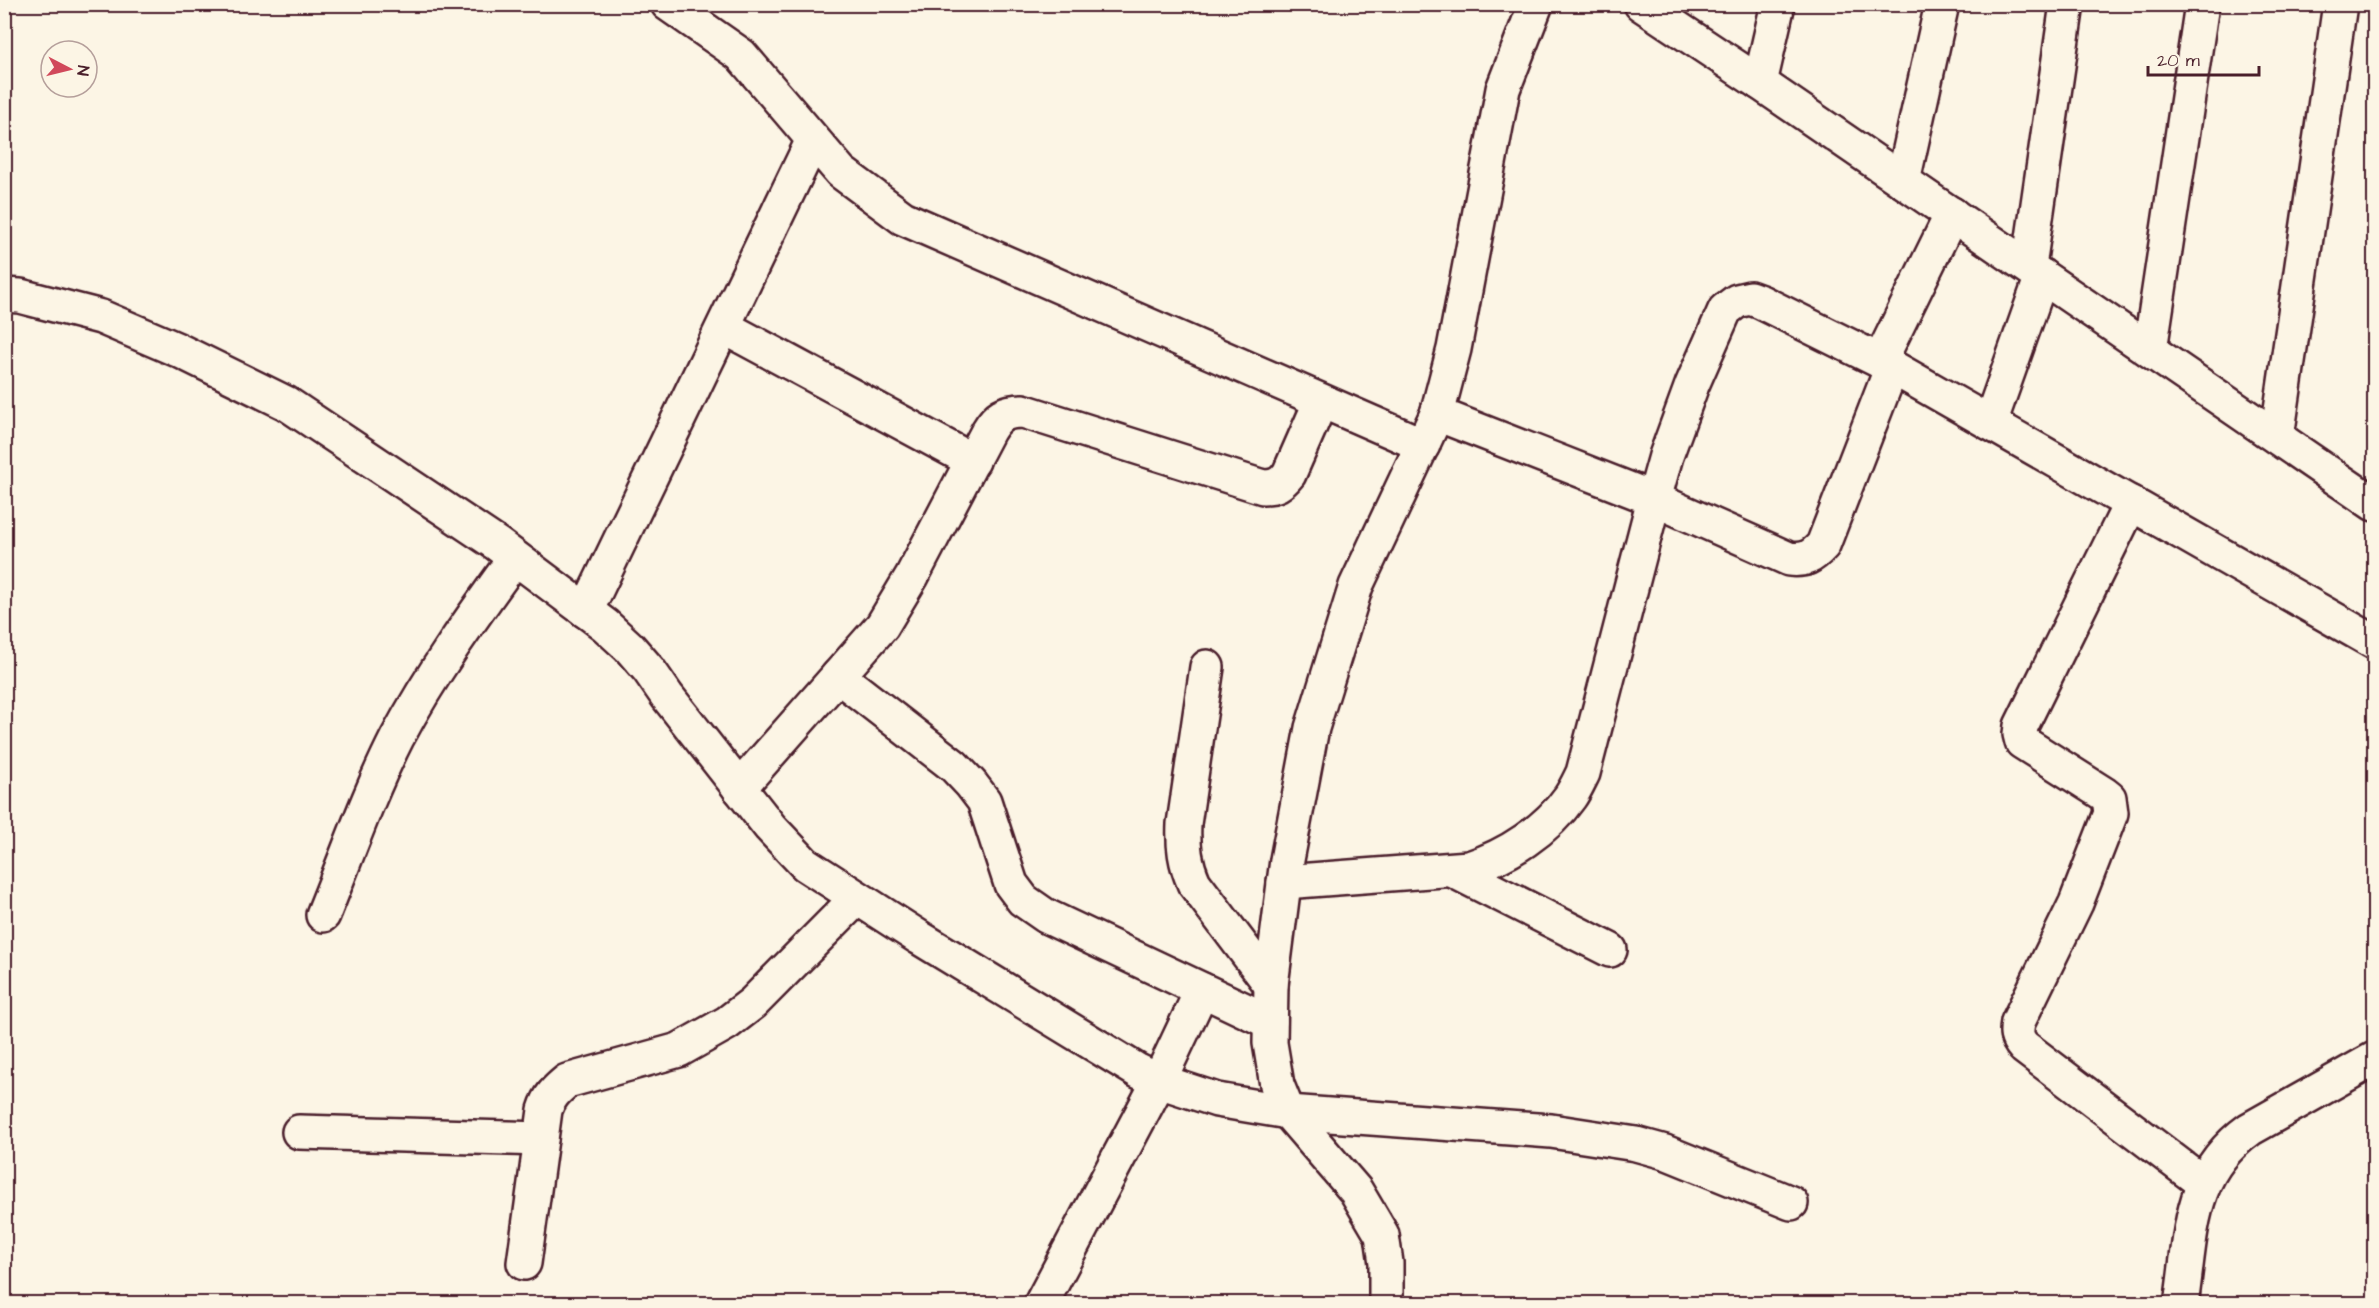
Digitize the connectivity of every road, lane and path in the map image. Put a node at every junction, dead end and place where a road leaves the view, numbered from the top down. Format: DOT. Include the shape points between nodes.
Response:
graph roads {
  1 [pos="668,4"];
  2 [pos="1536,4"];
  3 [pos="1641,4"];
  4 [pos="1778,4"];
  5 [pos="1942,4"];
  6 [pos="2067,4"];
  7 [pos="2202,4"];
  8 [pos="2340,4"];
  9 [pos="1760,83"];
  10 [pos="813,140"];
  11 [pos="1903,180"];
  12 [pos="1952,214"];
  13 [pos="2036,271"];
  14 [pos="4,295"];
  15 [pos="724,327"];
  16 [pos="2150,350"];
  17 [pos="1886,364"];
  18 [pos="1321,401"];
  19 [pos="1437,414"];
  20 [pos="1990,423"];
  21 [pos="2277,437"];
  22 [pos="1423,445"];
  23 [pos="973,460"];
  24 [pos="1654,500"];
  25 [pos="2131,503"];
  26 [pos="2374,504"];
  27 [pos="515,558"];
  28 [pos="586,612"];
  29 [pos="2374,642"];
  30 [pos="1207,667"];
  31 [pos="838,676"];
  32 [pos="740,788"];
  33 [pos="1454,871"];
  34 [pos="1284,882"];
  35 [pos="856,897"];
  36 [pos="323,915"];
  37 [pos="1610,950"];
  38 [pos="1271,985"];
  39 [pos="1202,990"];
  40 [pos="1270,1022"];
  41 [pos="2374,1059"];
  42 [pos="1159,1082"];
  43 [pos="1288,1112"];
  44 [pos="299,1132"];
  45 [pos="541,1139"];
  46 [pos="2203,1183"];
  47 [pos="1791,1203"];
  48 [pos="524,1263"];
  49 [pos="1041,1304"];
  50 [pos="1386,1304"];
  51 [pos="2181,1304"];
  1 -- 10 [label="street" via="741,55"];
  2 -- 19 [label="street" via="1503,89 1454,349"];
  3 -- 9 [label="street"];
  4 -- 9 [label="street"];
  5 -- 11 [label="street"];
  6 -- 13 [label="street"];
  7 -- 16 [label="street"];
  8 -- 21 [label="street"];
  9 -- 11 [label="street"];
  10 -- 15 [label="street"];
  10 -- 18 [label="street" via="841,172 903,218"];
  11 -- 12 [label="street"];
  12 -- 13 [label="street"];
  12 -- 17 [label="street"];
  13 -- 16 [label="street"];
  13 -- 20 [label="street"];
  14 -- 27 [label="street" via="101,317 286,403"];
  15 -- 23 [label="street"];
  15 -- 28 [label="street"];
  16 -- 21 [label="street"];
  17 -- 20 [label="street"];
  17 -- 24 [label="street" via="1822,545 1813,556 1789,559"];
  17 -- 24 [label="street" via="1761,302 1750,298 1737,301 1725,310 1692,385"];
  18 -- 22 [label="street"];
  18 -- 23 [label="street" via="1288,474 1274,487 1263,487 1023,411 1010,411 995,419"];
  19 -- 22 [label="street"];
  19 -- 24 [label="street"];
  20 -- 25 [label="street"];
  21 -- 26 [label="street"];
  22 -- 34 [label="street" via="1356,586 1333,654 1312,728"];
  23 -- 31 [label="street" via="882,626"];
  24 -- 33 [label="street" via="1583,773 1575,789 1555,816 1524,841 1490,862"];
  25 -- 29 [label="street"];
  25 -- 46 [label="street" via="2021,726 2022,742 2104,794 2109,798 2111,813 2076,903 2016,1032 2024,1047"];
  27 -- 28 [label="street"];
  27 -- 36 [label="street" via="440,664 397,738 369,797"];
  28 -- 32 [label="street" via="605,625 649,670"];
  30 -- 38 [label="street" via="1184,824 1186,865 1194,883"];
  31 -- 32 [label="street"];
  31 -- 39 [label="street" via="954,766 971,784 984,801 1011,884 1023,900 1046,916"];
  32 -- 35 [label="street" via="805,864"];
  33 -- 34 [label="street"];
  33 -- 37 [label="street"];
  34 -- 38 [label="street"];
  35 -- 42 [label="street"];
  35 -- 45 [label="street" via="753,1003 727,1023 680,1050 567,1081 548,1101"];
  38 -- 40 [label="street"];
  39 -- 40 [label="street"];
  39 -- 42 [label="street"];
  40 -- 43 [label="street" via="1277,1085"];
  41 -- 46 [label="street" via="2231,1142"];
  42 -- 43 [label="street" via="1217,1100"];
  42 -- 49 [label="street"];
  43 -- 47 [label="street" via="1596,1137 1665,1152"];
  43 -- 50 [label="street" via="1356,1191 1382,1235"];
  44 -- 45 [label="street"];
  45 -- 48 [label="street"];
  46 -- 51 [label="street" via="2196,1203"];
}
